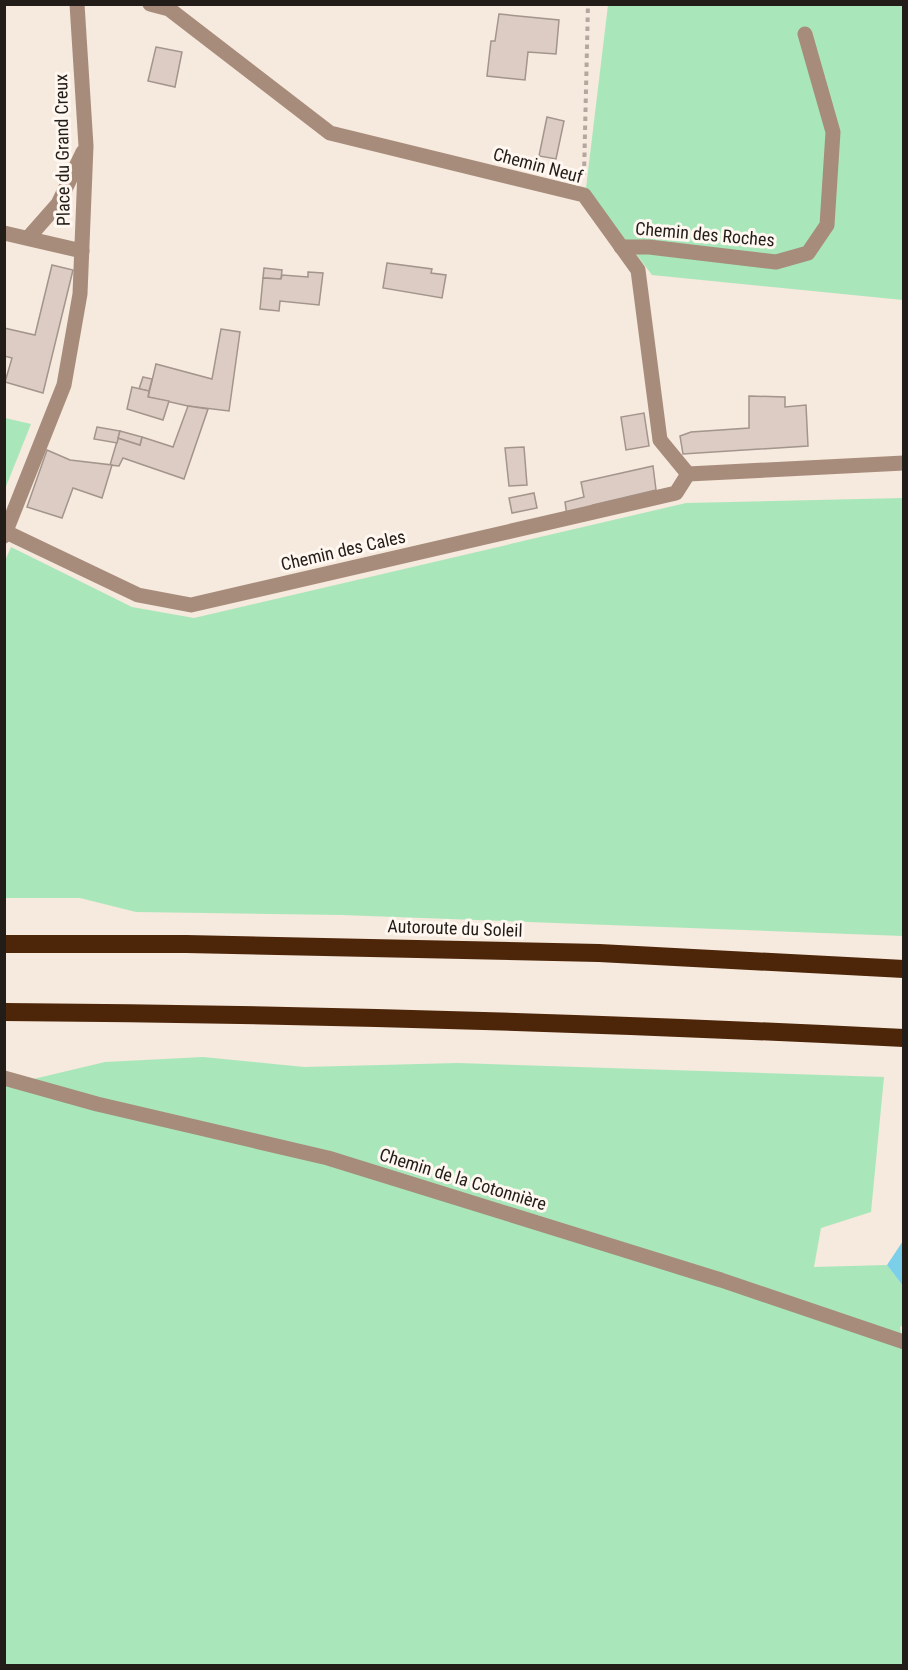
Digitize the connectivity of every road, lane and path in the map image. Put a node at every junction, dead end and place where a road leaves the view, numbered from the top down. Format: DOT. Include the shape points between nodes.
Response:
graph roads {
  1 [pos="77,4"];
  2 [pos="150,4"];
  3 [pos="588,4"];
  4 [pos="805,34"];
  5 [pos="86,146"];
  6 [pos="584,195"];
  7 [pos="4,233"];
  8 [pos="28,238"];
  9 [pos="621,247"];
  10 [pos="82,251"];
  11 [pos="903,463"];
  12 [pos="688,474"];
  13 [pos="5,534"];
  14 [pos="4,944"];
  15 [pos="903,969"];
  16 [pos="4,1012"];
  17 [pos="903,1038"];
  18 [pos="4,1078"];
  19 [pos="903,1342"];
  1 -- 5 [label="street, Place du Grand Creux"];
  2 -- 6 [label="street, Chemin Neuf" via="169,9 330,133"];
  3 -- 6 [label="path"];
  4 -- 9 [label="street, Chemin des Roches" via="833,132 827,225 808,253 776,262"];
  5 -- 8 [label="street" via="58,204"];
  5 -- 10 [label="street, Place du Grand Creux"];
  6 -- 9 [label="street, Chemin Neuf"];
  7 -- 8 [label="street, Place du Grand Creux"];
  8 -- 10 [label="street, Place du Grand Creux"];
  9 -- 12 [label="street, Chemin Neuf" via="638,270 660,440"];
  10 -- 13 [label="street" via="80,294 64,385"];
  11 -- 12 [label="street"];
  12 -- 13 [label="street, Chemin des Cales" via="676,493 191,605 138,595"];
  14 -- 15 [label="highway, Autoroute du Soleil" via="531,951"];
  16 -- 17 [label="highway" via="605,1023"];
  18 -- 19 [label="street, Chemin de la Cotonnière" via="328,1158 722,1280"];
}
